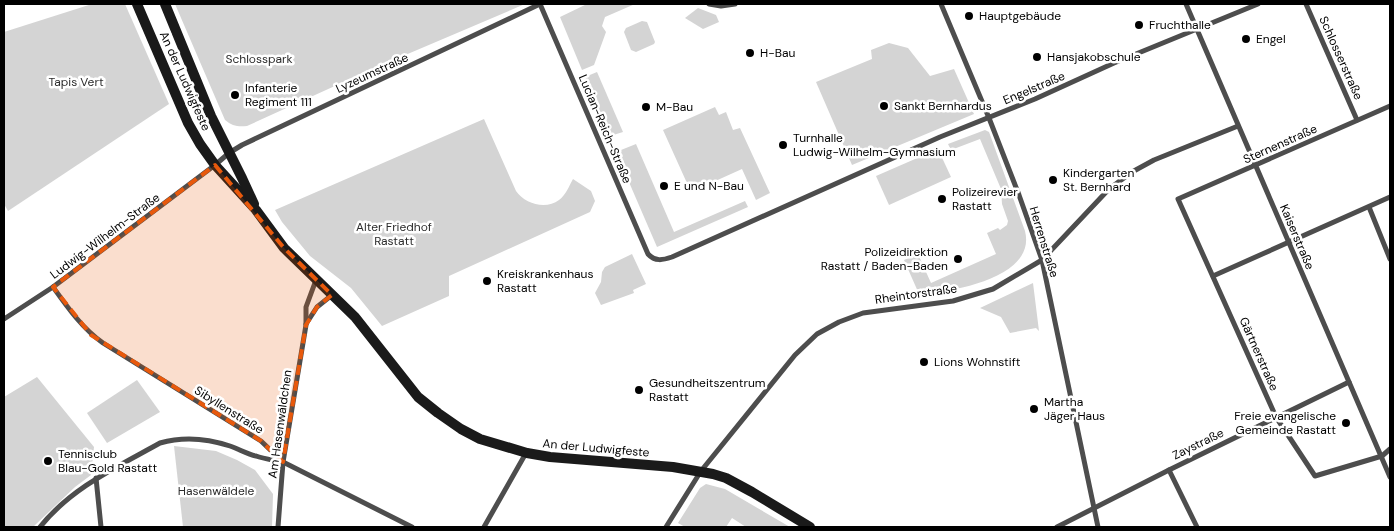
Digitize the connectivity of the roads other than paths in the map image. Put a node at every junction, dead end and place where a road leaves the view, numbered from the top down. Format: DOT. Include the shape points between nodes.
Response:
graph roads {
  1 [pos="137,4"];
  2 [pos="165,4"];
  3 [pos="540,4"];
  4 [pos="709,4"];
  5 [pos="735,4"];
  6 [pos="941,4"];
  7 [pos="1186,4"];
  8 [pos="1258,4"];
  9 [pos="1306,4"];
  10 [pos="1198,29"];
  11 [pos="1390,106"];
  12 [pos="989,118"];
  13 [pos="1357,120"];
  14 [pos="1238,126"];
  15 [pos="229,153"];
  16 [pos="216,165"];
  17 [pos="1256,166"];
  18 [pos="1390,197"];
  19 [pos="1178,199"];
  20 [pos="1369,207"];
  21 [pos="256,210"];
  22 [pos="1288,243"];
  23 [pos="654,259"];
  24 [pos="1390,259"];
  25 [pos="1042,260"];
  26 [pos="1212,276"];
  27 [pos="316,280"];
  28 [pos="53,287"];
  29 [pos="332,295"];
  30 [pos="4,319"];
  31 [pos="306,324"];
  32 [pos="1350,382"];
  33 [pos="1276,417"];
  34 [pos="1390,448"];
  35 [pos="527,453"];
  36 [pos="1382,456"];
  37 [pos="283,462"];
  38 [pos="1169,470"];
  39 [pos="700,471"];
  40 [pos="1390,477"];
  41 [pos="96,478"];
  42 [pos="1093,509"];
  43 [pos="40,527"];
  44 [pos="101,527"];
  45 [pos="278,527"];
  46 [pos="412,527"];
  47 [pos="484,527"];
  48 [pos="666,527"];
  49 [pos="810,527"];
  50 [pos="1057,527"];
  51 [pos="1098,527"];
  52 [pos="1197,527"];
  1 -- 16 [label="street, An der Ludwigfeste" via="188,123"];
  2 -- 15 [label="street, An der Ludwigfeste"];
  3 -- 15 [label="street, Lyzeumstraße"];
  3 -- 23 [label="street, Lucian-Reich-Straße" via="648,254"];
  4 -- 5 [label="street"];
  6 -- 12 [label="street, Herrenstraße"];
  7 -- 10 [label="street, Kaiserstraße"];
  8 -- 10 [label="street, Engelstraße"];
  9 -- 13 [label="street, Schlosserstraße"];
  10 -- 12 [label="street, Engelstraße"];
  10 -- 14 [label="street, Kaiserstraße"];
  11 -- 13 [label="street, Sternenstraße"];
  12 -- 23 [label="street, Engelstraße" via="672,257"];
  12 -- 25 [label="street, Herrenstraße"];
  13 -- 17 [label="street, Sternenstraße"];
  14 -- 17 [label="street, Kaiserstraße"];
  14 -- 25 [label="street, Rheintorstraße" via="1132,172 1109,188"];
  15 -- 16 [label="street, Lyzeumstraße"];
  15 -- 21 [label="street, An der Ludwigfeste"];
  16 -- 21 [label="street, An der Ludwigfeste"];
  16 -- 28 [label="street, Ludwig-Wilhelm-Straße"];
  17 -- 19 [label="street, Sternenstraße"];
  17 -- 22 [label="street, Kaiserstraße"];
  18 -- 20 [label="street"];
  19 -- 26 [label="street, Gärtnerstraße"];
  20 -- 22 [label="street"];
  20 -- 24 [label="street"];
  21 -- 27 [label="street, An der Ludwigfeste" via="284,248"];
  22 -- 26 [label="street"];
  22 -- 32 [label="street, Kaiserstraße"];
  25 -- 39 [label="street, Rheintorstraße" via="994,289 953,300 863,313 829,327 795,355"];
  25 -- 42 [label="street, Herrenstraße"];
  26 -- 33 [label="street, Gärtnerstraße"];
  27 -- 29 [label="street, An der Ludwigfeste"];
  27 -- 31 [label="street, Am Hasenwäldchen" via="306,307"];
  28 -- 30 [label="street, Ludwig-Wilhelm-Straße"];
  28 -- 37 [label="street, Sibyllenstraße" via="91,335 261,441"];
  29 -- 31 [label="street, Am Hasenwäldchen" via="317,307"];
  29 -- 35 [label="street, An der Ludwigfeste" via="355,317 418,398 474,436"];
  31 -- 37 [label="street, Am Hasenwäldchen"];
  32 -- 33 [label="street, Zaystraße"];
  32 -- 36 [label="street, Kaiserstraße"];
  33 -- 36 [label="street, Gärtnerstraße" via="1315,476"];
  33 -- 38 [label="street, Zaystraße"];
  34 -- 36 [label="street"];
  35 -- 39 [label="street, An der Ludwigfeste"];
  35 -- 47 [label="street"];
  36 -- 40 [label="street, Kaiserstraße"];
  37 -- 41 [label="street" via="254,456 209,440 181,438 160,443"];
  37 -- 45 [label="street, Am Hasenwäldchen"];
  37 -- 46 [label="street, Sibyllenstraße"];
  38 -- 42 [label="street, Zaystraße"];
  38 -- 52 [label="street"];
  39 -- 48 [label="street, Rheintorstraße"];
  39 -- 49 [label="street, An der Ludwigfeste" via="726,478"];
  41 -- 43 [label="street" via="61,505"];
  41 -- 44 [label="street"];
  42 -- 50 [label="street, Zaystraße"];
  42 -- 51 [label="street, Herrenstraße"];
}
